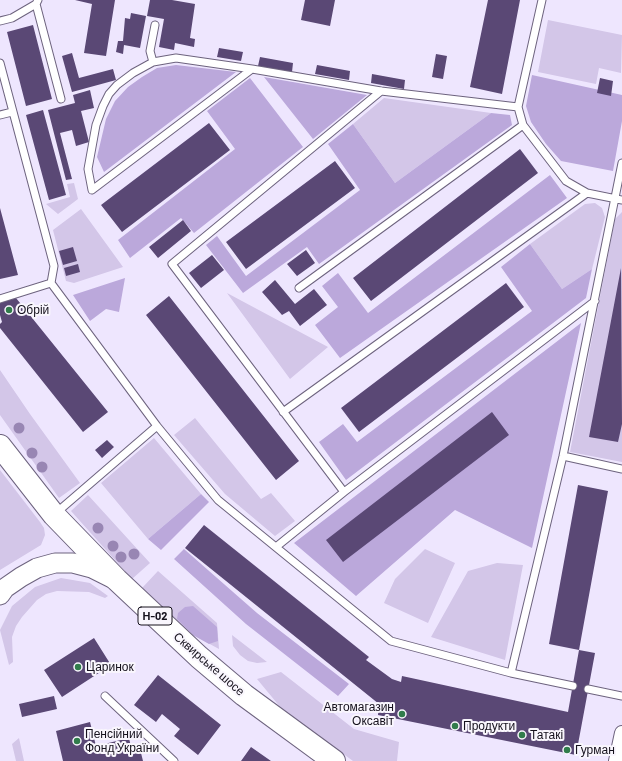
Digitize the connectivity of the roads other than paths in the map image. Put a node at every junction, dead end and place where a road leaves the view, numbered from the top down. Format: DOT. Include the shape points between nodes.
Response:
graph roads {
  1 [pos="542,0"];
  2 [pos="37,2"];
  3 [pos="0,21"];
  4 [pos="155,25"];
  5 [pos="153,62"];
  6 [pos="0,63"];
  7 [pos="252,69"];
  8 [pos="381,91"];
  9 [pos="61,99"];
  10 [pos="518,108"];
  11 [pos="12,112"];
  12 [pos="0,115"];
  13 [pos="523,125"];
  14 [pos="622,163"];
  15 [pos="587,193"];
  16 [pos="618,199"];
  17 [pos="51,283"];
  18 [pos="299,288"];
  19 [pos="0,299"];
  20 [pos="595,301"];
  21 [pos="283,412"];
  22 [pos="157,426"];
  23 [pos="0,446"];
  24 [pos="563,456"];
  25 [pos="622,469"];
  26 [pos="344,492"];
  27 [pos="54,515"];
  28 [pos="276,547"];
  29 [pos="117,580"];
  30 [pos="0,595"];
  31 [pos="511,673"];
  32 [pos="573,686"];
  33 [pos="588,689"];
  34 [pos="105,696"];
  35 [pos="622,696"];
  36 [pos="622,733"];
  37 [pos="174,761"];
  38 [pos="334,761"];
  39 [pos="616,761"];
  1 -- 10 [label="lane"];
  2 -- 3 [label="lane" via="12,18"];
  2 -- 9 [label="lane"];
  4 -- 5 [label="lane" via="150,51"];
  5 -- 7 [label="lane" via="176,58"];
  5 -- 7 [label="lane" via="118,85 102,106 88,169 92,190"];
  6 -- 11 [label="lane"];
  7 -- 8 [label="lane"];
  8 -- 10 [label="lane"];
  8 -- 21 [label="lane" via="172,264"];
  10 -- 13 [label="lane"];
  11 -- 12 [label="lane"];
  11 -- 17 [label="lane" via="54,266"];
  13 -- 15 [label="lane" via="566,181"];
  13 -- 18 [label="lane"];
  14 -- 16 [label="lane"];
  15 -- 16 [label="lane"];
  15 -- 21 [label="lane"];
  16 -- 20 [label="lane"];
  17 -- 19 [label="lane"];
  17 -- 22 [label="lane"];
  20 -- 24 [label="lane"];
  20 -- 26 [label="lane"];
  21 -- 26 [label="lane"];
  22 -- 27 [label="lane"];
  22 -- 28 [label="lane" via="218,500"];
  23 -- 27 [label="main road, Сквирське шосе / Н-02"];
  24 -- 25 [label="lane"];
  24 -- 31 [label="lane"];
  26 -- 28 [label="lane"];
  27 -- 29 [label="main road, Сквирське шосе / Н-02"];
  28 -- 31 [label="lane" via="391,641"];
  29 -- 30 [label="main road" via="92,568 73,563 55,563 26,574 5,588"];
  29 -- 38 [label="main road, Сквирське шосе / Н-02" via="199,657 244,695"];
  31 -- 32 [label="lane"];
  33 -- 35 [label="lane"];
  34 -- 37 [label="lane"];
  36 -- 39 [label="street"];
}
